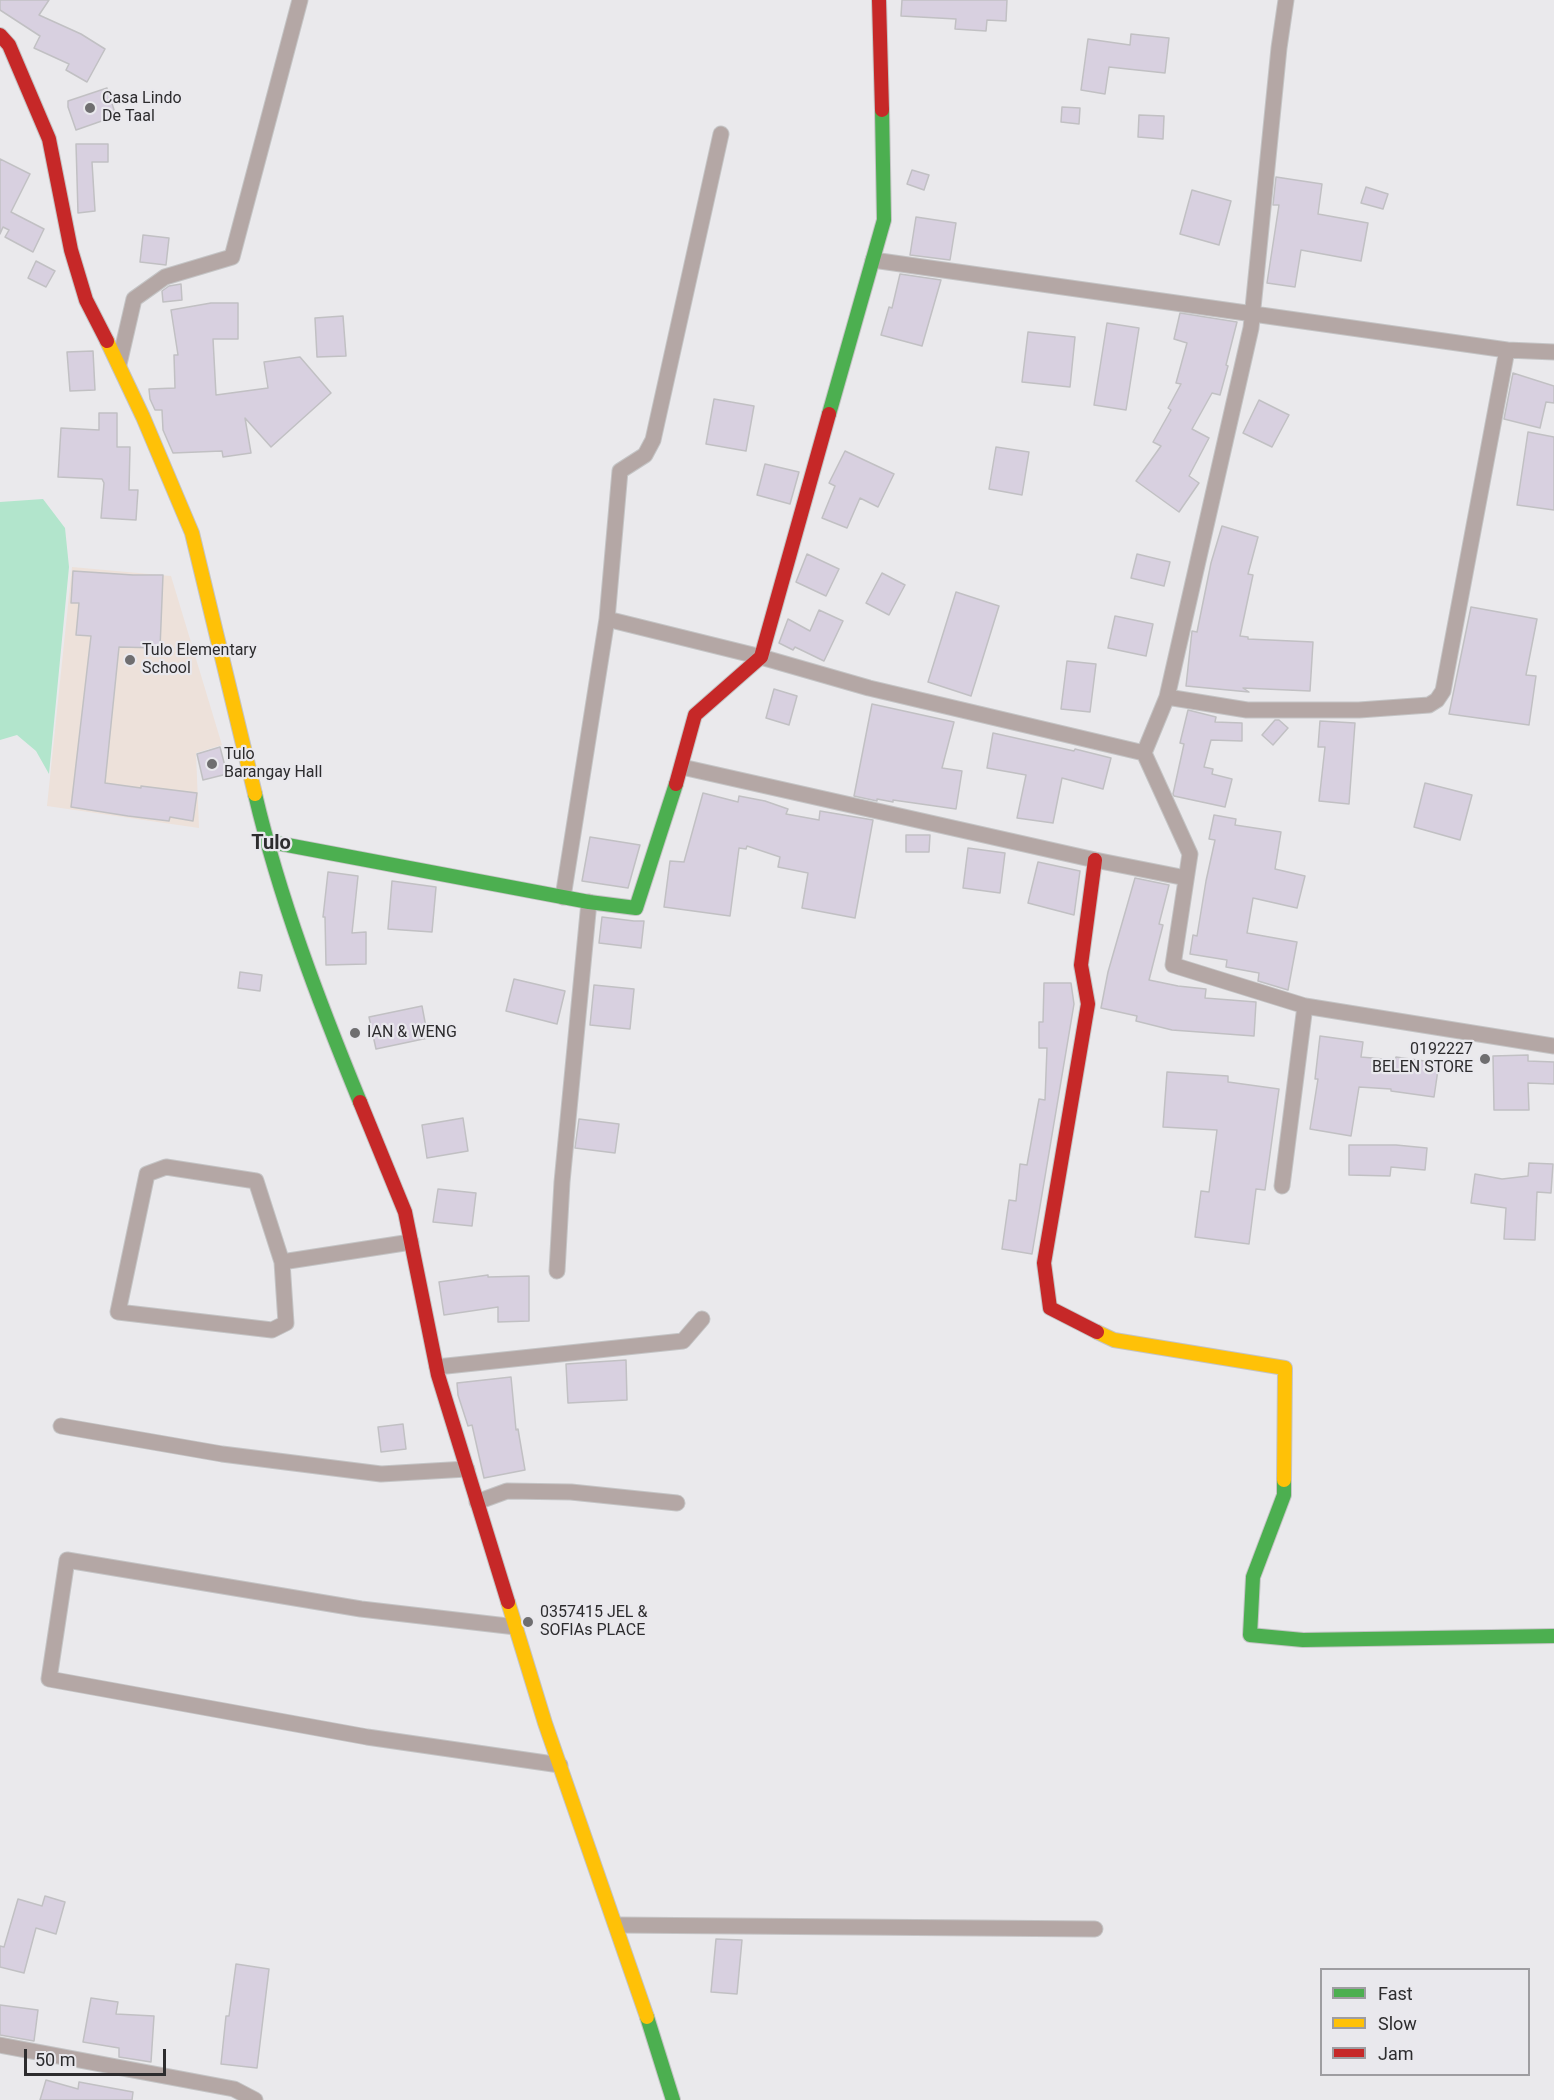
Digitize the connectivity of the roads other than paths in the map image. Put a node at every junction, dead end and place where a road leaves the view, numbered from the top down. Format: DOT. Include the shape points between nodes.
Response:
graph roads {
  1 [pos="300,0"];
  2 [pos="879,0"];
  3 [pos="1286,0"];
  4 [pos="0,35"];
  5 [pos="721,134"];
  6 [pos="873,260"];
  7 [pos="1251,315"];
  8 [pos="1508,350"];
  9 [pos="1554,352"];
  10 [pos="119,364"];
  11 [pos="607,619"];
  12 [pos="761,657"];
  13 [pos="1167,697"];
  14 [pos="1144,753"];
  15 [pos="682,767"];
  16 [pos="266,841"];
  17 [pos="1095,860"];
  18 [pos="1186,878"];
  19 [pos="563,897"];
  20 [pos="589,902"];
  21 [pos="1305,1006"];
  22 [pos="1554,1046"];
  23 [pos="1282,1186"];
  24 [pos="411,1242"];
  25 [pos="282,1262"];
  26 [pos="557,1271"];
  27 [pos="702,1319"];
  28 [pos="437,1367"];
  29 [pos="61,1426"];
  30 [pos="467,1469"];
  31 [pos="477,1502"];
  32 [pos="677,1503"];
  33 [pos="516,1627"];
  34 [pos="1554,1636"];
  35 [pos="560,1765"];
  36 [pos="616,1925"];
  37 [pos="1095,1929"];
  38 [pos="0,2045"];
  39 [pos="255,2100"];
  40 [pos="673,2100"];
  1 -- 10 [label="street" via="232,257 165,277 134,299"];
  2 -- 6 [label="street" via="884,220"];
  3 -- 7 [label="street"];
  4 -- 10 [label="street" via="9,45 49,139 71,250 86,300"];
  5 -- 11 [label="street" via="653,440 645,455 620,471"];
  6 -- 7 [label="street"];
  6 -- 12 [label="street"];
  7 -- 8 [label="street"];
  7 -- 13 [label="street"];
  8 -- 9 [label="street"];
  8 -- 13 [label="street" via="1443,691 1437,700 1430,705 1359,710 1246,710"];
  10 -- 16 [label="street" via="192,533"];
  11 -- 12 [label="street"];
  11 -- 19 [label="street"];
  12 -- 14 [label="street" via="868,688"];
  12 -- 15 [label="street" via="695,715"];
  13 -- 14 [label="street"];
  14 -- 18 [label="street" via="1190,854"];
  15 -- 17 [label="street"];
  15 -- 20 [label="street" via="636,908"];
  16 -- 19 [label="street"];
  16 -- 24 [label="street" via="323,1011 405,1212"];
  17 -- 18 [label="street"];
  17 -- 34 [label="street" via="1081,964 1088,1004 1044,1263 1050,1308 1114,1340 1286,1368 1284,1495 1252,1577 1250,1635 1303,1640"];
  18 -- 21 [label="street" via="1173,965"];
  19 -- 20 [label="street"];
  20 -- 26 [label="street"];
  21 -- 22 [label="street"];
  21 -- 23 [label="street"];
  24 -- 25 [label="street"];
  24 -- 28 [label="street"];
  25 -- 25 [label="street" via="286,1323 272,1330 118,1312 147,1174 165,1167 256,1181"];
  27 -- 28 [label="street" via="683,1341"];
  28 -- 30 [label="street"];
  29 -- 30 [label="street" via="222,1454 381,1474"];
  30 -- 31 [label="street"];
  31 -- 32 [label="street" via="507,1491 571,1492"];
  31 -- 33 [label="street"];
  33 -- 35 [label="street"];
  33 -- 35 [label="street" via="361,1609 67,1560 49,1678 367,1737"];
  35 -- 36 [label="street"];
  36 -- 37 [label="street"];
  36 -- 40 [label="street"];
  38 -- 39 [label="street" via="234,2089"];
}
